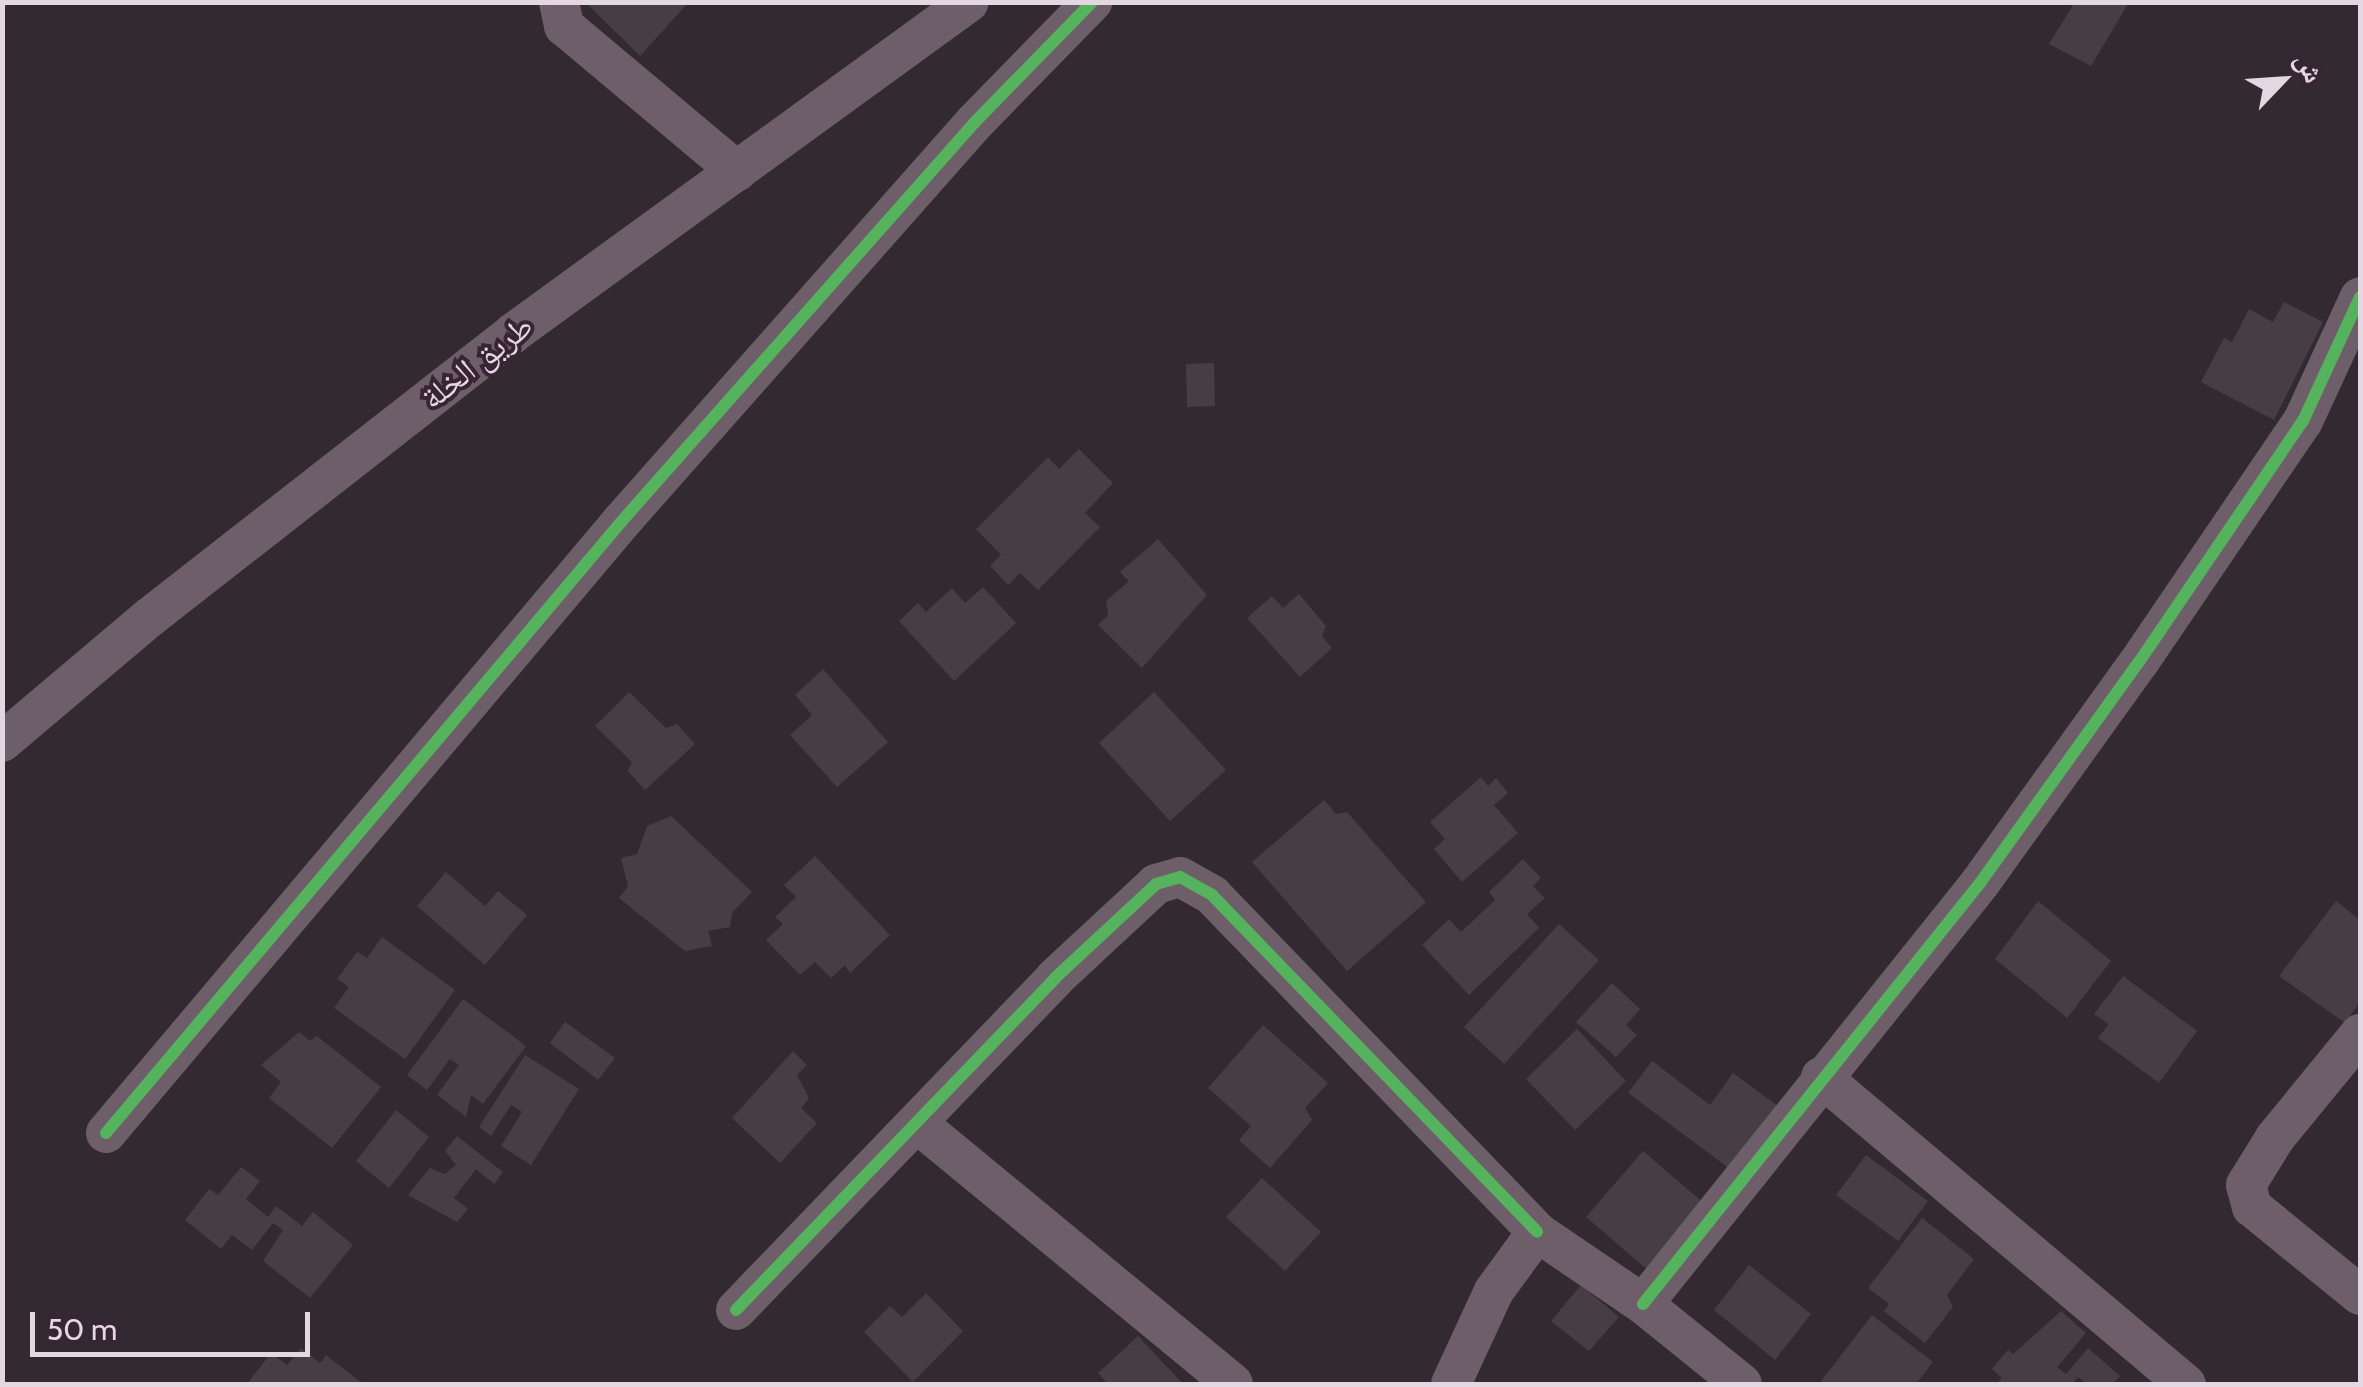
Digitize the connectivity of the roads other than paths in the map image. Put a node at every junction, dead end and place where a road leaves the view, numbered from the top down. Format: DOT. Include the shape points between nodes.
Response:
graph roads {
  1 [pos="560,2"];
  2 [pos="969,2"];
  3 [pos="1092,2"];
  4 [pos="737,171"];
  5 [pos="2360,297"];
  6 [pos="2,742"];
  7 [pos="2360,1034"];
  8 [pos="1821,1077"];
  9 [pos="918,1124"];
  10 [pos="106,1133"];
  11 [pos="1537,1232"];
  12 [pos="2360,1295"];
  13 [pos="1644,1304"];
  14 [pos="736,1310"];
  15 [pos="1233,1384"];
  16 [pos="1451,1384"];
  17 [pos="1742,1384"];
  18 [pos="2186,1384"];
  1 -- 4 [label="street" via="564,26"];
  2 -- 4 [label="street, طريق الخلة"];
  3 -- 10 [label="street" via="975,122 621,522"];
  4 -- 6 [label="street, طريق الخلة" via="513,333 150,617"];
  5 -- 8 [label="street" via="2303,421 2139,662 1980,883"];
  7 -- 12 [label="street" via="2275,1138 2246,1185 2252,1207"];
  8 -- 13 [label="street"];
  8 -- 18 [label="street"];
  9 -- 11 [label="street" via="1054,978 1156,884 1180,878 1212,895"];
  9 -- 14 [label="street"];
  9 -- 15 [label="street"];
  11 -- 13 [label="street"];
  11 -- 16 [label="street" via="1494,1292"];
  13 -- 17 [label="street"];
}
